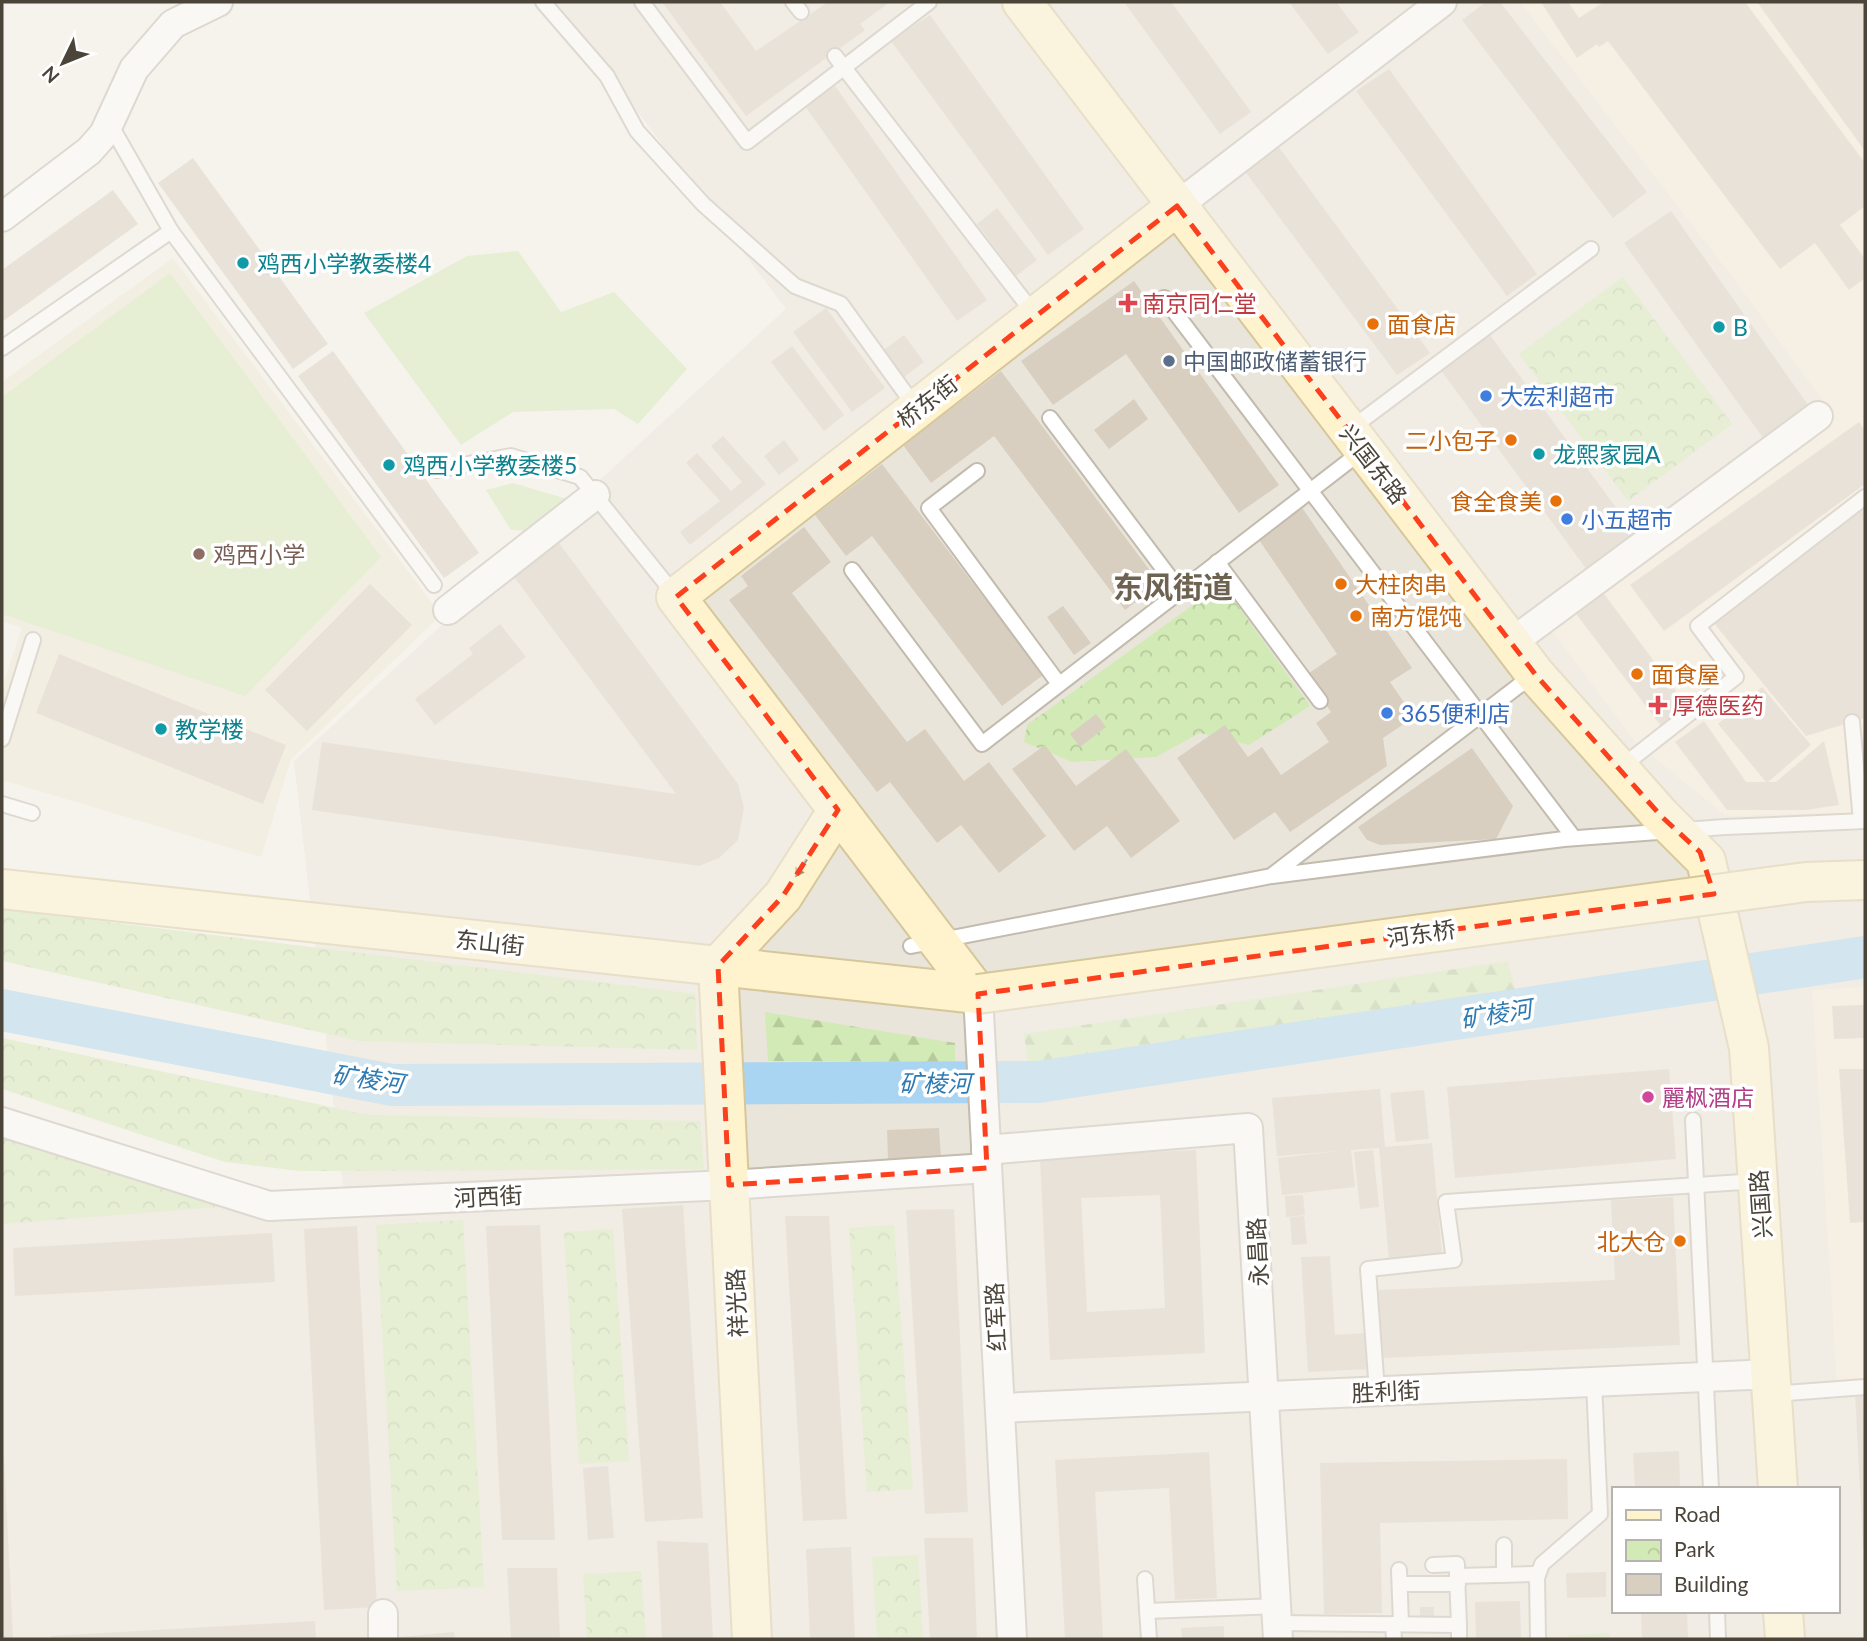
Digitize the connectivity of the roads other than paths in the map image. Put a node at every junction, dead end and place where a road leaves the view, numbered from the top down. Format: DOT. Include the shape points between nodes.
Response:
graph roads {
  1 [pos="218,2"];
  2 [pos="543,2"];
  3 [pos="642,2"];
  4 [pos="929,2"];
  5 [pos="1022,2"];
  6 [pos="1442,2"];
  7 [pos="840,61"];
  8 [pos="109,123"];
  9 [pos="1177,206"];
  10 [pos="2,216"];
  11 [pos="171,231"];
  12 [pos="1591,249"];
  13 [pos="1164,298"];
  14 [pos="1036,316"];
  15 [pos="2,348"];
  16 [pos="916,409"];
  17 [pos="1818,416"];
  18 [pos="1050,418"];
  19 [pos="1355,440"];
  20 [pos="437,470"];
  21 [pos="977,471"];
  22 [pos="1310,490"];
  23 [pos="595,495"];
  24 [pos="1865,497"];
  25 [pos="1217,562"];
  26 [pos="852,570"];
  27 [pos="433,585"];
  28 [pos="1180,591"];
  29 [pos="676,597"];
  30 [pos="448,610"];
  31 [pos="33,640"];
  32 [pos="1511,643"];
  33 [pos="1535,674"];
  34 [pos="1059,684"];
  35 [pos="1320,701"];
  36 [pos="1480,716"];
  37 [pos="1852,722"];
  38 [pos="2,739"];
  39 [pos="1619,769"];
  40 [pos="2,804"];
  41 [pos="838,810"];
  42 [pos="32,813"];
  43 [pos="1863,821"];
  44 [pos="1676,831"];
  45 [pos="1574,838"];
  46 [pos="1271,876"];
  47 [pos="1865,880"];
  48 [pos="2,889"];
  49 [pos="1720,922"];
  50 [pos="924,944"];
  51 [pos="718,966"];
  52 [pos="978,1005"];
  53 [pos="1693,1120"];
  54 [pos="2,1122"];
  55 [pos="987,1161"];
  56 [pos="1759,1181"];
  57 [pos="729,1185"];
  58 [pos="1696,1185"];
  59 [pos="1705,1376"];
  60 [pos="1594,1381"];
  61 [pos="1773,1384"];
  62 [pos="1865,1387"];
  63 [pos="1377,1391"];
  64 [pos="1265,1396"];
  65 [pos="1000,1408"];
  66 [pos="1710,1487"];
  67 [pos="1778,1487"];
  68 [pos="1504,1545"];
  69 [pos="1433,1565"];
  70 [pos="1538,1574"];
  71 [pos="1504,1575"];
  72 [pos="1145,1579"];
  73 [pos="1457,1580"];
  74 [pos="1147,1612"];
  75 [pos="1717,1613"];
  76 [pos="1783,1613"];
  77 [pos="1277,1623"];
  78 [pos="1397,1624"];
  79 [pos="1459,1632"];
  80 [pos="752,1639"];
  81 [pos="1012,1639"];
  82 [pos="1149,1639"];
  83 [pos="1394,1639"];
  84 [pos="1538,1639"];
  85 [pos="1718,1639"];
  86 [pos="1785,1639"];
  1 -- 8 [label="street" via="173,24 134,69"];
  2 -- 16 [label="lane" via="607,76 637,131 703,204 795,286 841,304"];
  3 -- 7 [label="lane" via="747,142"];
  4 -- 7 [label="lane"];
  5 -- 9 [label="main road, 兴国东路"];
  6 -- 9 [label="street"];
  7 -- 14 [label="lane"];
  8 -- 10 [label="street" via="89,151"];
  8 -- 11 [label="lane"];
  9 -- 14 [label="main road, 桥东街"];
  9 -- 19 [label="main road, 兴国东路"];
  11 -- 15 [label="lane"];
  11 -- 27 [label="lane"];
  12 -- 19 [label="lane"];
  13 -- 22 [label="lane"];
  14 -- 16 [label="main road, 桥东街"];
  16 -- 29 [label="main road, 桥东街"];
  17 -- 32 [label="street"];
  18 -- 28 [label="lane"];
  19 -- 22 [label="lane"];
  19 -- 32 [label="main road, 兴国东路"];
  20 -- 23 [label="lane" via="511,456 580,477"];
  21 -- 34 [label="lane" via="929,508"];
  22 -- 25 [label="lane"];
  22 -- 36 [label="lane"];
  23 -- 29 [label="lane"];
  23 -- 30 [label="street"];
  24 -- 39 [label="lane" via="1698,626 1736,677"];
  25 -- 28 [label="lane"];
  25 -- 35 [label="lane"];
  26 -- 34 [label="lane" via="982,744"];
  28 -- 34 [label="lane"];
  29 -- 41 [label="main road"];
  31 -- 38 [label="lane"];
  32 -- 33 [label="main road, 兴国东路"];
  33 -- 36 [label="lane"];
  33 -- 39 [label="main road, 兴国东路"];
  36 -- 45 [label="lane"];
  36 -- 46 [label="lane"];
  37 -- 43 [label="lane"];
  39 -- 44 [label="main road, 兴国东路"];
  40 -- 42 [label="lane"];
  41 -- 50 [label="main road"];
  41 -- 51 [label="main road, one-way" via="783,896"];
  43 -- 44 [label="lane"];
  44 -- 45 [label="lane"];
  44 -- 49 [label="main road, 兴国东路" via="1706,861"];
  45 -- 46 [label="lane"];
  46 -- 50 [label="lane"];
  47 -- 52 [label="main road, 河东桥, bridge" via="1806,882"];
  48 -- 51 [label="main road, 东山街"];
  49 -- 56 [label="main road, 兴国路" via="1749,1048"];
  50 -- 52 [label="main road"];
  51 -- 52 [label="main road, 东山街"];
  51 -- 57 [label="main road, 祥光路"];
  52 -- 55 [label="street, 红军路"];
  53 -- 58 [label="lane"];
  54 -- 57 [label="street, 河西街" via="269,1206"];
  55 -- 57 [label="street, 河西街"];
  55 -- 64 [label="street, 永昌路" via="1248,1128"];
  55 -- 65 [label="street, 红军路"];
  56 -- 58 [label="lane"];
  56 -- 61 [label="main road, 兴国路"];
  57 -- 80 [label="main road, 祥光路"];
  58 -- 59 [label="lane"];
  58 -- 63 [label="lane" via="1446,1202 1454,1260 1368,1269"];
  59 -- 60 [label="street, 胜利街"];
  59 -- 61 [label="street, 胜利街"];
  59 -- 66 [label="lane"];
  60 -- 63 [label="street, 胜利街"];
  60 -- 70 [label="lane" via="1600,1514 1542,1564"];
  61 -- 62 [label="lane"];
  61 -- 67 [label="main road, 兴国路"];
  63 -- 64 [label="street, 胜利街"];
  64 -- 65 [label="street, 胜利街"];
  64 -- 77 [label="street, 永昌路"];
  65 -- 81 [label="street, 红军路"];
  68 -- 71 [label="lane"];
  69 -- 73 [label="lane" via="1457,1564"];
  70 -- 71 [label="lane"];
  70 -- 84 [label="lane"];
  71 -- 73 [label="lane"];
  72 -- 74 [label="lane"];
  73 -- 78 [label="lane" via="1400,1577"];
  73 -- 79 [label="lane"];
  74 -- 77 [label="lane"];
  74 -- 82 [label="lane"];
  75 -- 85 [label="lane"];
  76 -- 86 [label="main road"];
  77 -- 78 [label="lane"];
  78 -- 79 [label="lane"];
  78 -- 83 [label="lane"];
}
